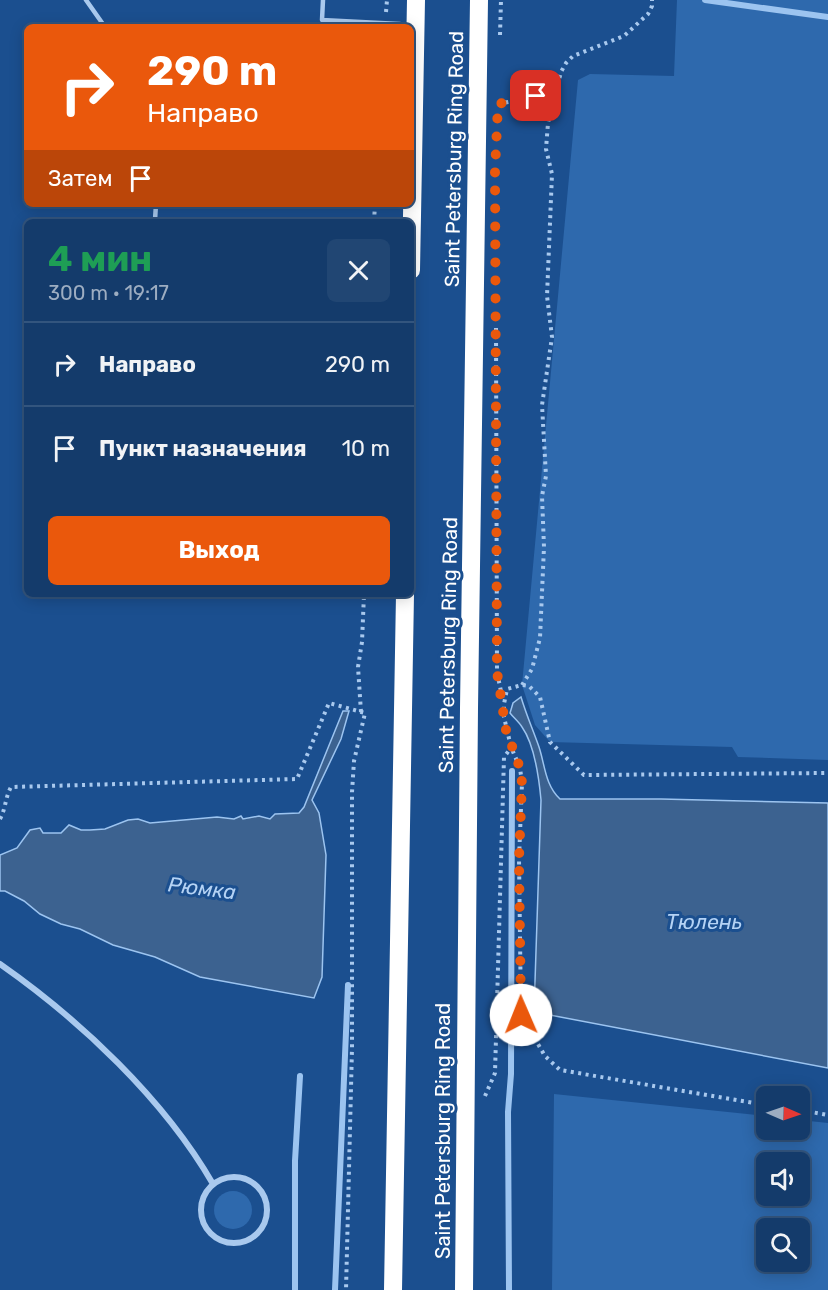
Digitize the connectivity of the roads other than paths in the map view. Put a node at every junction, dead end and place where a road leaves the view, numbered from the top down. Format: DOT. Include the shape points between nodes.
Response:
graph roads {
  1 [pos="86,0"];
  2 [pos="323,0"];
  3 [pos="416,0"];
  4 [pos="479,0"];
  5 [pos="103,24"];
  6 [pos="400,24"];
  7 [pos="414,108"];
  8 [pos="405,597"];
  9 [pos="0,963"];
  10 [pos="213,1184"];
  11 [pos="393,1290"];
  12 [pos="464,1290"];
  1 -- 5 [label="lane"];
  2 -- 6 [label="lane" via="322,20"];
  3 -- 7 [label="highway, Saint Petersburg Ring Road"];
  4 -- 12 [label="highway, Saint Petersburg Ring Road"];
  8 -- 11 [label="highway"];
  9 -- 10 [label="street" via="94,1039 167,1116"];
  10 -- 10 [label="street" via="201,1202 202,1224 217,1240 228,1244 249,1240 258,1233 267,1213 262,1192 245,1178 223,1178"];
}
